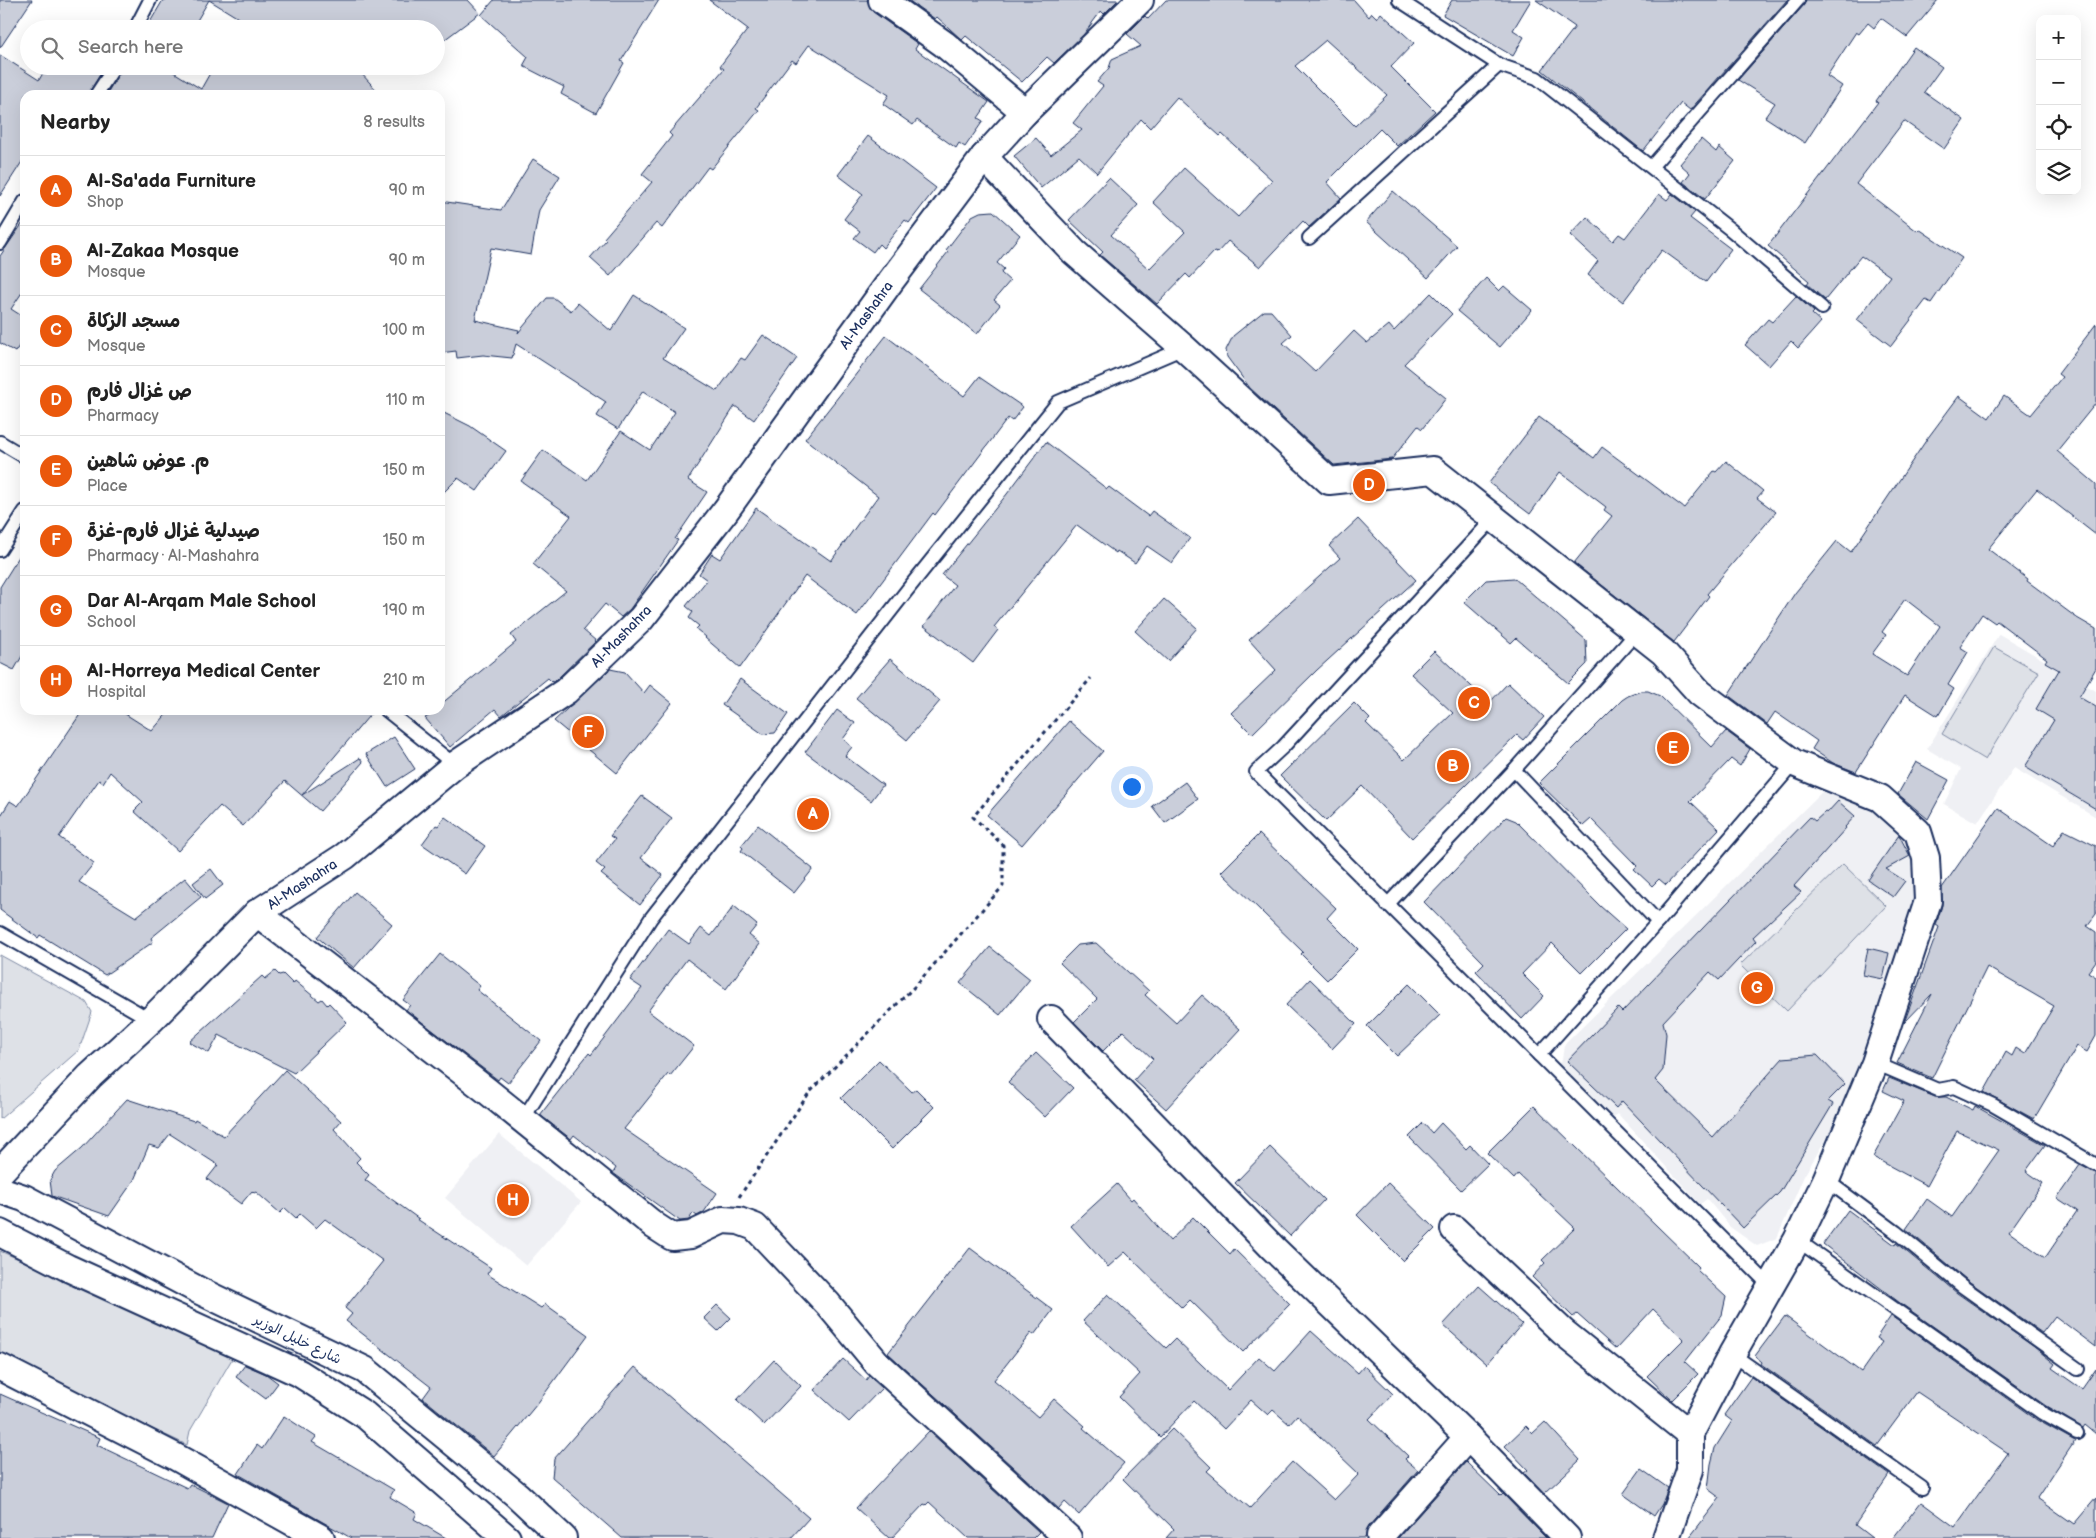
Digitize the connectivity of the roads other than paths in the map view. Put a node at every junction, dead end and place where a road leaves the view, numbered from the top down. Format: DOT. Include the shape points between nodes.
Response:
graph roads {
  1 [pos="150,0"];
  2 [pos="882,0"];
  3 [pos="1140,0"];
  4 [pos="1399,0"];
  5 [pos="1798,0"];
  6 [pos="140,20"];
  7 [pos="1499,65"];
  8 [pos="109,75"];
  9 [pos="99,90"];
  10 [pos="1024,112"];
  11 [pos="984,157"];
  12 [pos="1652,166"];
  13 [pos="20,210"];
  14 [pos="1309,238"];
  15 [pos="0,244"];
  16 [pos="1822,308"];
  17 [pos="1184,348"];
  18 [pos="0,442"];
  19 [pos="20,454"];
  20 [pos="1494,518"];
  21 [pos="20,519"];
  22 [pos="0,550"];
  23 [pos="1636,632"];
  24 [pos="392,715"];
  25 [pos="1794,763"];
  26 [pos="455,765"];
  27 [pos="1514,770"];
  28 [pos="1387,904"];
  29 [pos="257,913"];
  30 [pos="1658,922"];
  31 [pos="0,933"];
  32 [pos="1051,1019"];
  33 [pos="151,1020"];
  34 [pos="1539,1055"];
  35 [pos="1875,1062"];
  36 [pos="523,1119"];
  37 [pos="2096,1165"];
  38 [pos="0,1172"];
  39 [pos="1826,1180"];
  40 [pos="0,1190"];
  41 [pos="1454,1229"];
  42 [pos="0,1233"];
  43 [pos="1797,1240"];
  44 [pos="1770,1286"];
  45 [pos="1732,1354"];
  46 [pos="0,1367"];
  47 [pos="2078,1369"];
  48 [pos="2077,1433"];
  49 [pos="1690,1434"];
  50 [pos="1468,1437"];
  51 [pos="1922,1488"];
  52 [pos="560,1537"];
  53 [pos="321,1538"];
  54 [pos="507,1538"];
  55 [pos="1068,1538"];
  56 [pos="1382,1538"];
  57 [pos="1567,1538"];
  58 [pos="1666,1538"];
  1 -- 6 [label="lane"];
  2 -- 10 [label="street" via="944,44"];
  3 -- 10 [label="street, Al-Mashahra"];
  4 -- 7 [label="lane"];
  5 -- 12 [label="lane"];
  7 -- 12 [label="lane" via="1537,78"];
  7 -- 14 [label="lane"];
  8 -- 9 [label="lane"];
  10 -- 11 [label="street, Al-Mashahra"];
  11 -- 17 [label="street" via="1074,252"];
  11 -- 26 [label="street, Al-Mashahra" via="726,510 641,619 566,691"];
  12 -- 16 [label="lane"];
  13 -- 15 [label="lane"];
  17 -- 20 [label="street" via="1329,481 1433,470"];
  17 -- 36 [label="lane" via="1058,402 908,588 651,918"];
  18 -- 19 [label="lane"];
  20 -- 23 [label="street"];
  20 -- 28 [label="lane" via="1256,772"];
  21 -- 22 [label="lane"];
  23 -- 25 [label="street" via="1663,652 1700,693"];
  23 -- 27 [label="lane"];
  24 -- 26 [label="lane"];
  25 -- 30 [label="lane"];
  25 -- 35 [label="street" via="1880,798 1918,832 1926,858 1928,901"];
  26 -- 29 [label="street, Al-Mashahra" via="345,856"];
  27 -- 28 [label="lane"];
  27 -- 30 [label="lane"];
  28 -- 34 [label="lane"];
  29 -- 33 [label="street, Al-Mashahra"];
  29 -- 36 [label="street"];
  30 -- 34 [label="lane"];
  31 -- 33 [label="lane"];
  32 -- 50 [label="street" via="1273,1248"];
  33 -- 38 [label="street, Al-Mashahra" via="90,1076"];
  34 -- 44 [label="lane"];
  35 -- 37 [label="lane" via="1938,1090 1954,1087 1993,1105"];
  35 -- 39 [label="street"];
  36 -- 55 [label="street" via="672,1237 691,1235 723,1220 755,1227 828,1304 877,1363"];
  39 -- 43 [label="street"];
  39 -- 47 [label="lane" via="1962,1286"];
  40 -- 52 [label="street, شارع خليل الوزير" via="24,1198 200,1291 364,1370 517,1495"];
  41 -- 49 [label="street" via="1563,1332"];
  42 -- 54 [label="street" via="68,1268 299,1373 365,1415"];
  43 -- 44 [label="street"];
  43 -- 48 [label="lane" via="2042,1413"];
  44 -- 45 [label="street"];
  45 -- 49 [label="street"];
  45 -- 51 [label="lane"];
  46 -- 53 [label="street" via="174,1456"];
  49 -- 58 [label="street" via="1690,1470"];
  50 -- 56 [label="street" via="1380,1536"];
  50 -- 57 [label="street"];
}
